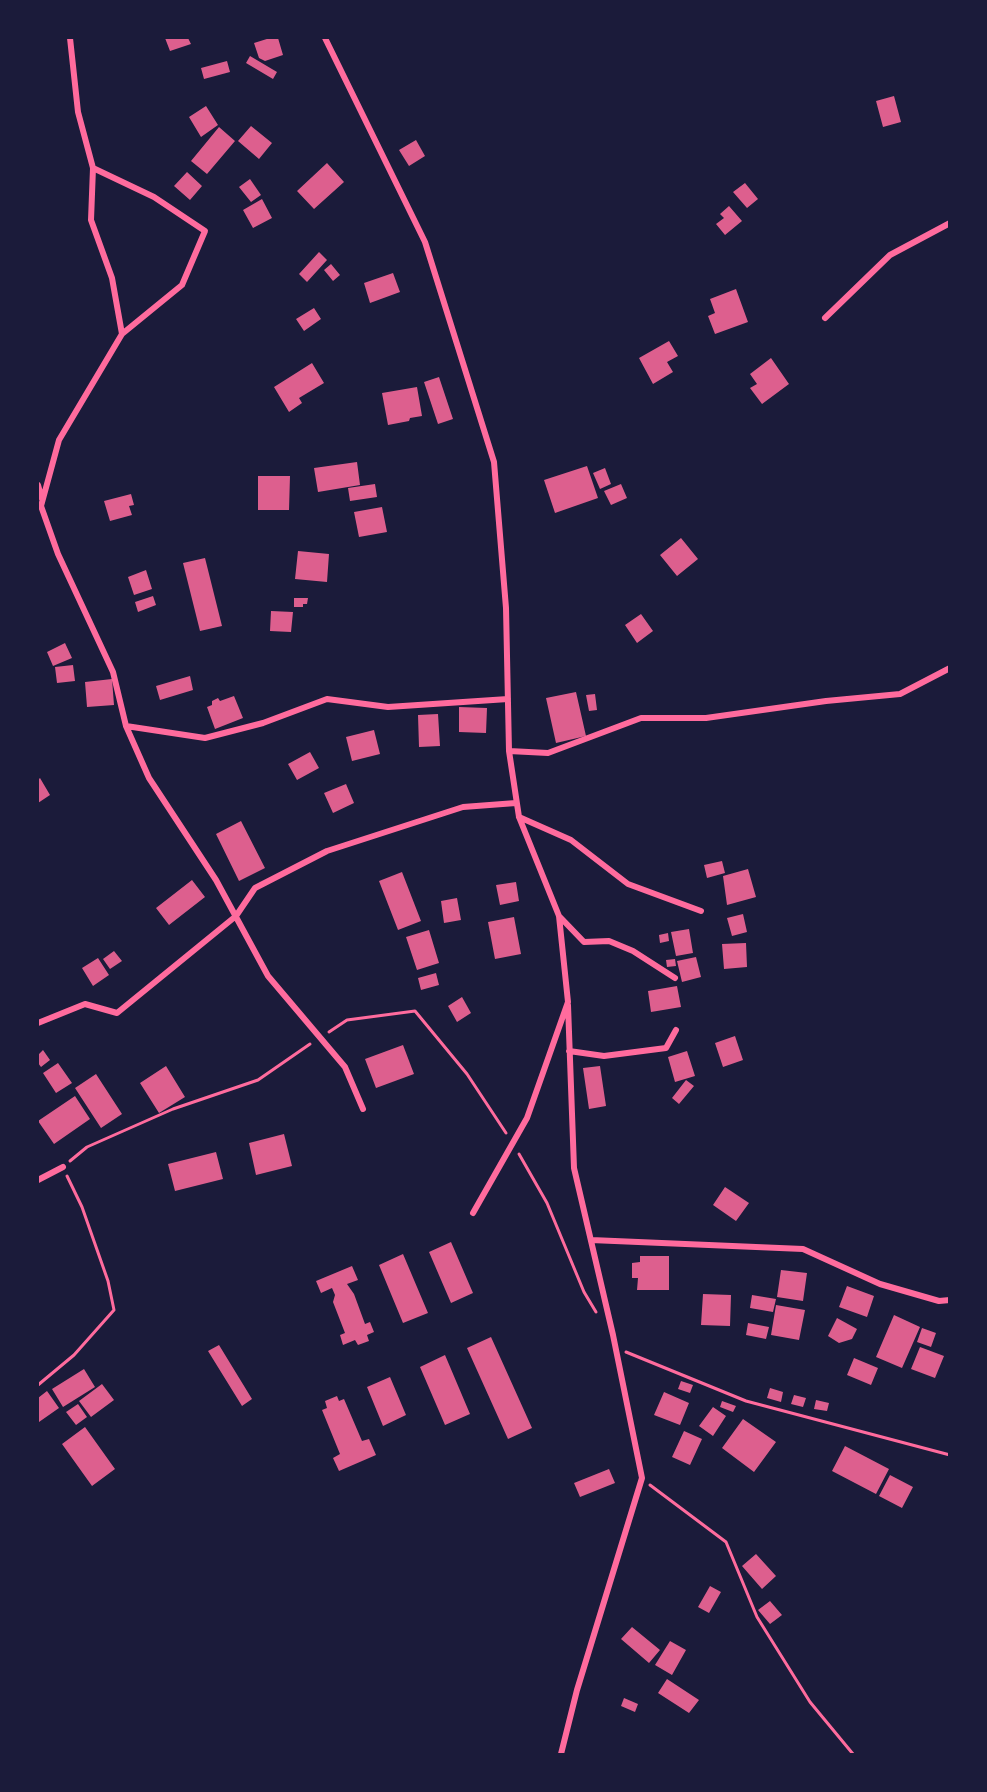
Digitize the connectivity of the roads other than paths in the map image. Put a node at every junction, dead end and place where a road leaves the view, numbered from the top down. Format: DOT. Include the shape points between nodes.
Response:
graph roads {
  1 [pos="70,38"];
  2 [pos="325,38"];
  3 [pos="93,168"];
  4 [pos="950,223"];
  5 [pos="825,318"];
  6 [pos="122,334"];
  7 [pos="38,485"];
  8 [pos="43,500"];
  9 [pos="950,668"];
  10 [pos="508,699"];
  11 [pos="126,726"];
  12 [pos="509,751"];
  13 [pos="516,803"];
  14 [pos="519,817"];
  15 [pos="701,911"];
  16 [pos="236,916"];
  17 [pos="559,916"];
  18 [pos="675,978"];
  19 [pos="568,1002"];
  20 [pos="38,1023"];
  21 [pos="676,1030"];
  22 [pos="569,1051"];
  23 [pos="363,1109"];
  24 [pos="63,1167"];
  25 [pos="38,1180"];
  26 [pos="473,1213"];
  27 [pos="591,1240"];
  28 [pos="950,1300"];
  29 [pos="561,1755"];
  1 -- 3 [label="street" via="78,112"];
  2 -- 10 [label="street" via="425,242 494,462 506,608"];
  3 -- 6 [label="street" via="91,220 112,278"];
  3 -- 6 [label="street" via="154,197 205,231 182,285"];
  4 -- 5 [label="street" via="890,255"];
  6 -- 8 [label="street" via="59,440"];
  7 -- 8 [label="street"];
  8 -- 11 [label="street" via="41,506 58,554 113,672"];
  9 -- 12 [label="street" via="900,694 706,718 641,718 548,753"];
  10 -- 11 [label="street" via="388,707 327,699 206,738"];
  10 -- 12 [label="street"];
  11 -- 16 [label="street" via="148,778"];
  12 -- 13 [label="street"];
  13 -- 14 [label="street"];
  13 -- 16 [label="street" via="463,807 327,851 255,888"];
  14 -- 15 [label="street" via="571,840 628,884"];
  14 -- 17 [label="street"];
  16 -- 20 [label="street" via="117,1013 85,1004"];
  16 -- 23 [label="street" via="268,976 345,1067"];
  17 -- 18 [label="street" via="584,942 609,941 633,951"];
  17 -- 19 [label="street"];
  19 -- 22 [label="street"];
  19 -- 26 [label="street" via="527,1118"];
  21 -- 22 [label="street" via="666,1048 604,1056"];
  22 -- 27 [label="street" via="574,1168"];
  24 -- 25 [label="street"];
  27 -- 28 [label="street" via="803,1250 880,1284 939,1301"];
  27 -- 29 [label="street" via="642,1478"];
}
